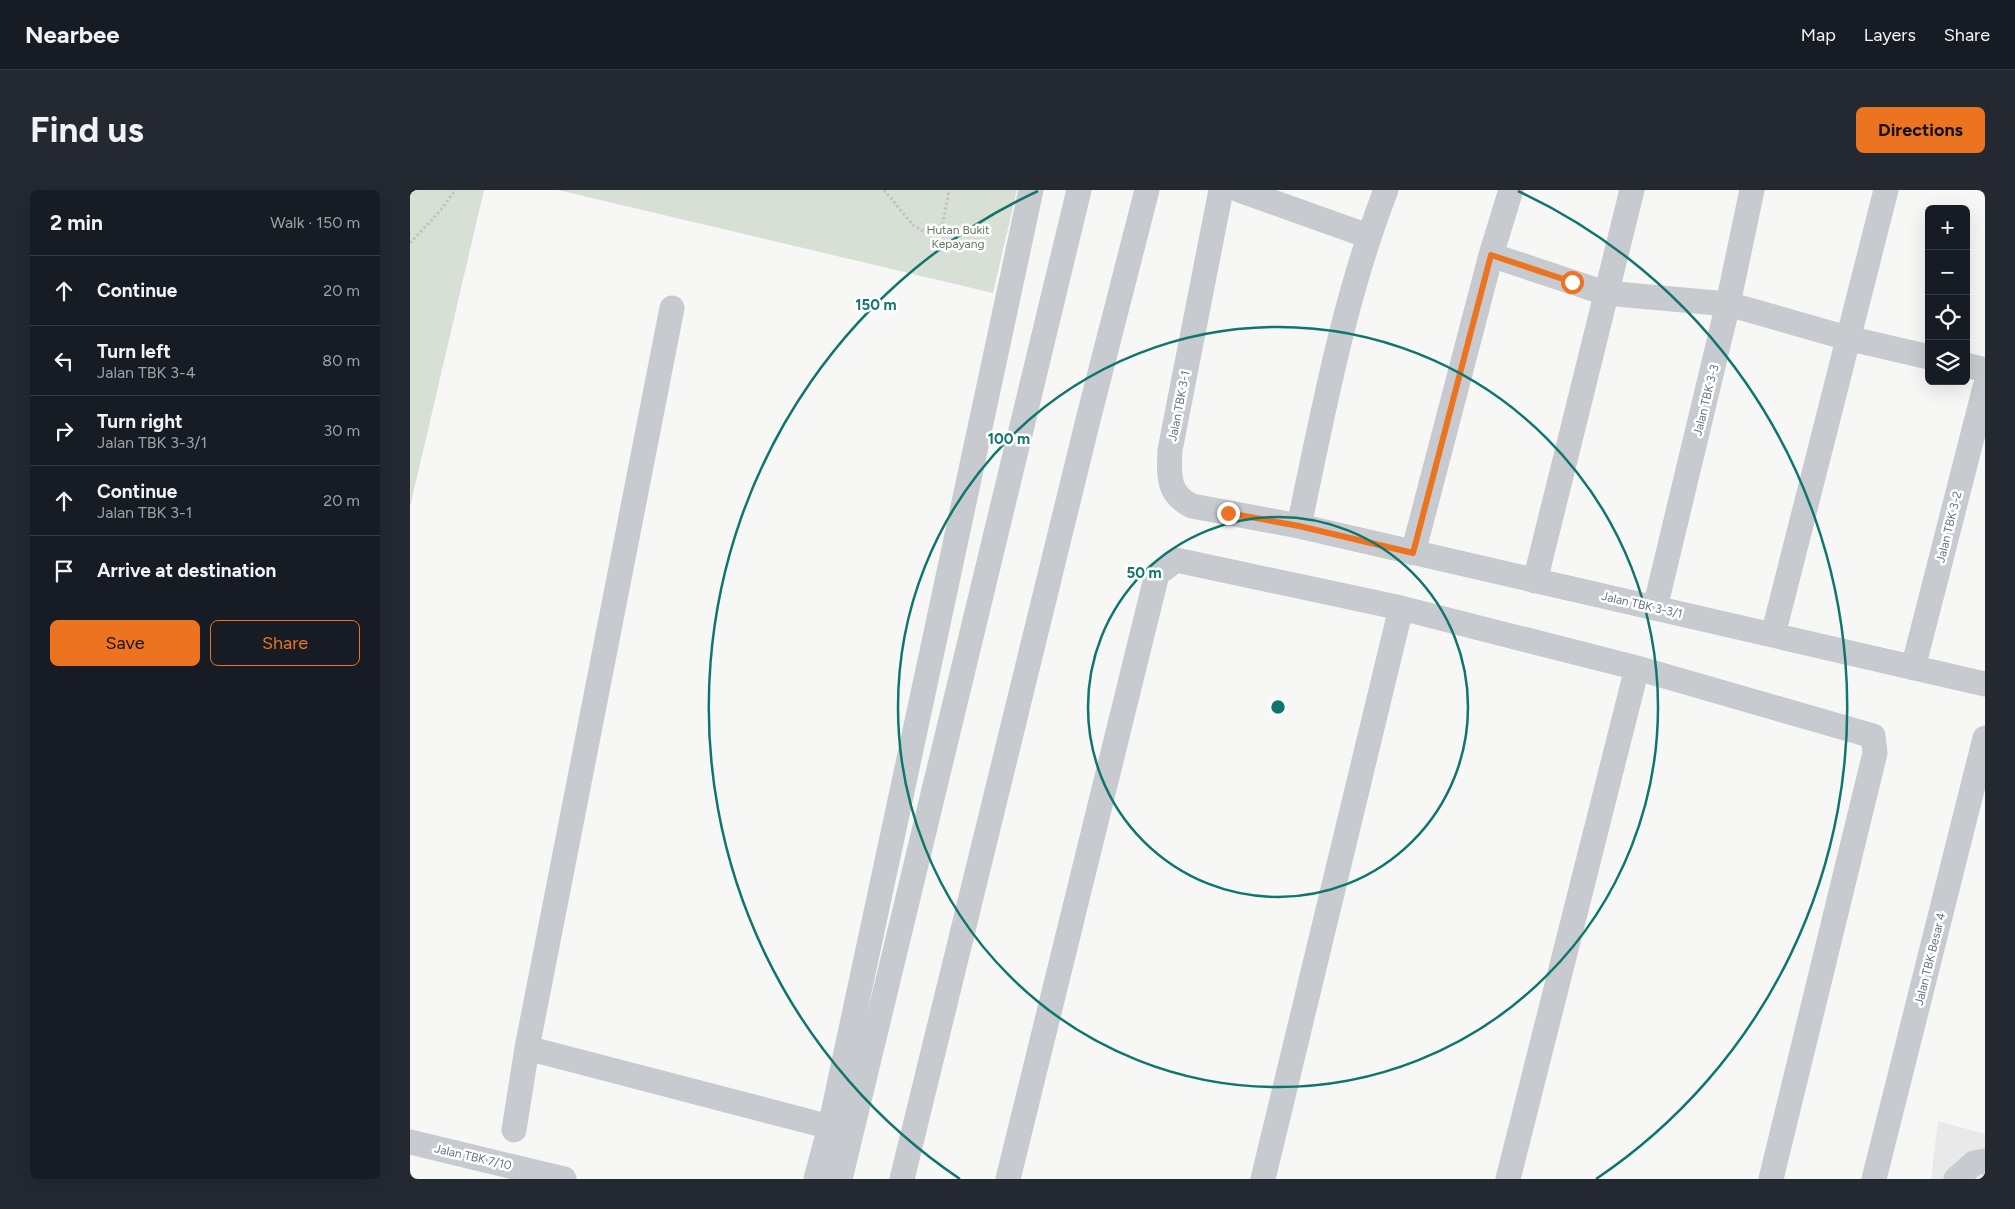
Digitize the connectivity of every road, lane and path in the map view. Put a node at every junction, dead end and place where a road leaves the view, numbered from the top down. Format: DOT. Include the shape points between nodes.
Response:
graph roads {
  1 [pos="455,190"];
  2 [pos="884,190"];
  3 [pos="949,190"];
  4 [pos="1031,190"];
  5 [pos="1079,190"];
  6 [pos="1147,190"];
  7 [pos="1220,190"];
  8 [pos="1240,190"];
  9 [pos="1386,190"];
  10 [pos="1511,190"];
  11 [pos="1632,190"];
  12 [pos="1752,190"];
  13 [pos="1886,190"];
  14 [pos="1368,236"];
  15 [pos="410,243"];
  16 [pos="1491,255"];
  17 [pos="1605,293"];
  18 [pos="1728,304"];
  19 [pos="672,308"];
  20 [pos="1847,338"];
  21 [pos="1925,356"];
  22 [pos="1970,366"];
  23 [pos="1985,370"];
  24 [pos="1985,387"];
  25 [pos="1299,526"];
  26 [pos="1413,553"];
  27 [pos="1535,581"];
  28 [pos="1400,608"];
  29 [pos="1655,608"];
  30 [pos="1773,636"];
  31 [pos="1638,668"];
  32 [pos="1913,668"];
  33 [pos="1985,684"];
  34 [pos="1985,738"];
  35 [pos="1975,825"];
  36 [pos="528,1048"];
  37 [pos="830,1127"];
  38 [pos="514,1130"];
  39 [pos="410,1142"];
  40 [pos="564,1179"];
  41 [pos="816,1179"];
  42 [pos="840,1179"];
  43 [pos="902,1179"];
  44 [pos="1008,1179"];
  45 [pos="1263,1179"];
  46 [pos="1508,1179"];
  47 [pos="1771,1179"];
  48 [pos="1874,1179"];
  1 -- 15 [label="path"];
  2 -- 3 [label="path" via="912,225 928,234 943,223"];
  4 -- 37 [label="street"];
  5 -- 42 [label="street"];
  6 -- 43 [label="street"];
  7 -- 25 [label="street, Jalan TBK 3-1" via="1170,450 1169,470 1179,500 1192,506"];
  8 -- 14 [label="street"];
  9 -- 14 [label="street"];
  10 -- 16 [label="street"];
  11 -- 17 [label="street"];
  12 -- 18 [label="street, Jalan TBK 3-3"];
  13 -- 20 [label="street"];
  14 -- 25 [label="street" via="1333,369"];
  16 -- 17 [label="street"];
  16 -- 26 [label="street"];
  17 -- 18 [label="street"];
  17 -- 27 [label="street"];
  18 -- 20 [label="street"];
  18 -- 29 [label="street, Jalan TBK 3-3"];
  19 -- 36 [label="street"];
  20 -- 21 [label="street"];
  20 -- 30 [label="street"];
  22 -- 23 [label="street"];
  24 -- 32 [label="street, Jalan TBK 3-2"];
  25 -- 26 [label="street, Jalan TBK 3-3/1"];
  26 -- 27 [label="street, Jalan TBK 3-3/1"];
  27 -- 29 [label="street, Jalan TBK 3-3/1"];
  28 -- 31 [label="street"];
  28 -- 44 [label="street" via="1176,560 1156,574"];
  28 -- 45 [label="street"];
  29 -- 30 [label="street, Jalan TBK 3-3/1"];
  30 -- 32 [label="street, Jalan TBK 3-3/1"];
  31 -- 46 [label="street"];
  31 -- 47 [label="street" via="1872,736 1875,753"];
  32 -- 33 [label="street, Jalan TBK 3-3/1"];
  34 -- 35 [label="street, Jalan TBK Besar 4"];
  35 -- 48 [label="street, Jalan TBK Besar 4"];
  36 -- 37 [label="street"];
  36 -- 38 [label="street"];
  37 -- 41 [label="street"];
  39 -- 40 [label="street, Jalan TBK 7/10"];
}
